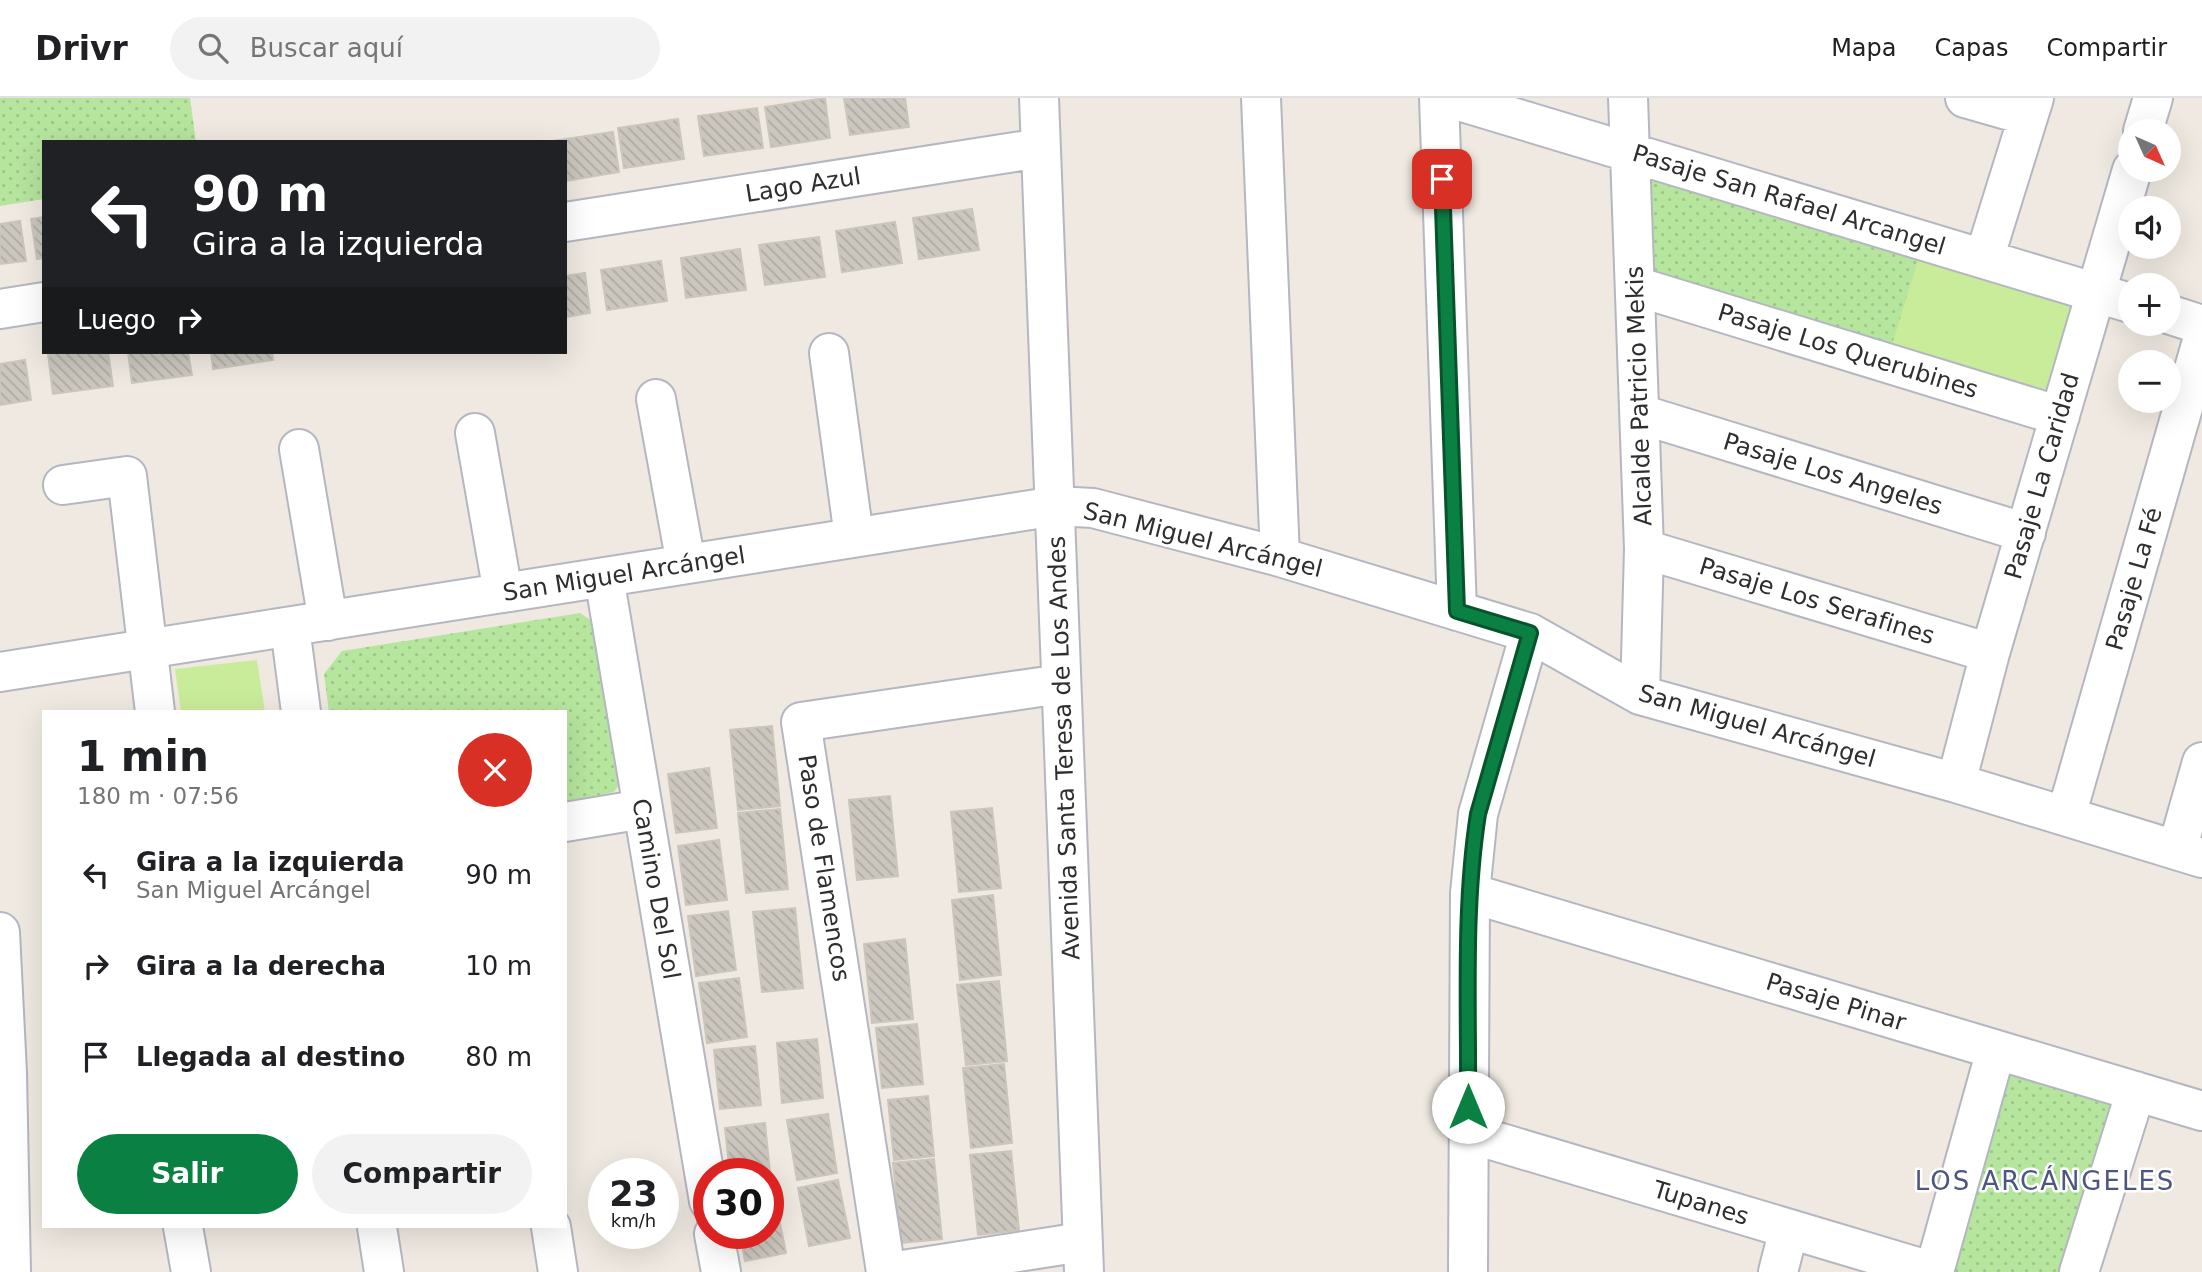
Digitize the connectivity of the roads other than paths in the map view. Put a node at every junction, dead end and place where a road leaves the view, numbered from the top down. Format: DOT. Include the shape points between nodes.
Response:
graph roads {
  1 [pos="1039,98"];
  2 [pos="1261,98"];
  3 [pos="1439,98"];
  4 [pos="1449,98"];
  5 [pos="1628,98"];
  6 [pos="1965,98"];
  7 [pos="2153,98"];
  8 [pos="2031,107"];
  9 [pos="2147,119"];
  10 [pos="1041,148"];
  11 [pos="1629,152"];
  12 [pos="2130,182"];
  13 [pos="567,222"];
  14 [pos="1984,259"];
  15 [pos="1635,286"];
  16 [pos="2113,298"];
  17 [pos="42,302"];
  18 [pos="0,309"];
  19 [pos="2181,318"];
  20 [pos="2202,324"];
  21 [pos="2202,341"];
  22 [pos="829,353"];
  23 [pos="656,399"];
  24 [pos="1640,414"];
  25 [pos="2060,416"];
  26 [pos="475,433"];
  27 [pos="299,449"];
  28 [pos="63,485"];
  29 [pos="1056,506"];
  30 [pos="2026,533"];
  31 [pos="854,537"];
  32 [pos="1644,549"];
  33 [pos="1280,557"];
  34 [pos="686,564"];
  35 [pos="604,577"];
  36 [pos="503,593"];
  37 [pos="1457,611"];
  38 [pos="328,621"];
  39 [pos="290,627"];
  40 [pos="1530,633"];
  41 [pos="148,649"];
  42 [pos="1990,653"];
  43 [pos="0,673"];
  44 [pos="1061,684"];
  45 [pos="1640,695"];
  46 [pos="155,710"];
  47 [pos="301,710"];
  48 [pos="2202,762"];
  49 [pos="1956,783"];
  50 [pos="643,809"];
  51 [pos="2066,816"];
  52 [pos="567,822"];
  53 [pos="2189,854"];
  54 [pos="1470,893"];
  55 [pos="0,932"];
  56 [pos="1996,1050"];
  57 [pos="2136,1091"];
  58 [pos="2202,1111"];
  59 [pos="1468,1133"];
  60 [pos="702,1158"];
  61 [pos="183,1228"];
  62 [pos="377,1228"];
  63 [pos="551,1228"];
  64 [pos="1789,1229"];
  65 [pos="717,1249"];
  66 [pos="1083,1257"];
  67 [pos="11,1272"];
  68 [pos="191,1272"];
  69 [pos="384,1272"];
  70 [pos="558,1272"];
  71 [pos="721,1272"];
  72 [pos="888,1272"];
  73 [pos="1468,1272"];
  74 [pos="1778,1272"];
  75 [pos="1934,1272"];
  76 [pos="2079,1272"];
  1 -- 10 [label="street, Avenida Santa Teresa de Los Andes"];
  2 -- 33 [label="street"];
  3 -- 37 [label="street"];
  4 -- 11 [label="street, Pasaje San Rafael Arcangel"];
  5 -- 11 [label="street, Alcalde Patricio Mekis"];
  6 -- 8 [label="street"];
  7 -- 9 [label="street"];
  8 -- 14 [label="street"];
  10 -- 13 [label="street, Lago Azul"];
  10 -- 29 [label="street, Avenida Santa Teresa de Los Andes"];
  11 -- 14 [label="street, Pasaje San Rafael Arcangel"];
  11 -- 15 [label="street, Alcalde Patricio Mekis"];
  12 -- 16 [label="street, Pasaje La Caridad"];
  14 -- 16 [label="street, Pasaje San Rafael Arcangel"];
  15 -- 24 [label="street, Alcalde Patricio Mekis"];
  15 -- 25 [label="street, Pasaje Los Querubines"];
  16 -- 25 [label="street, Pasaje La Caridad"];
  17 -- 18 [label="street"];
  19 -- 20 [label="street"];
  21 -- 51 [label="street, Pasaje La Fé"];
  22 -- 31 [label="street"];
  23 -- 34 [label="street"];
  24 -- 30 [label="street, Pasaje Los Angeles"];
  24 -- 32 [label="street, Alcalde Patricio Mekis"];
  25 -- 30 [label="street, Pasaje La Caridad"];
  26 -- 36 [label="street"];
  27 -- 38 [label="street"];
  28 -- 41 [label="street" via="127,476"];
  29 -- 31 [label="street, San Miguel Arcángel"];
  29 -- 33 [label="street, San Miguel Arcángel" via="1093,509"];
  29 -- 44 [label="street, Avenida Santa Teresa de Los Andes"];
  30 -- 42 [label="street, Pasaje La Caridad"];
  31 -- 34 [label="street, San Miguel Arcángel"];
  32 -- 42 [label="street, Pasaje Los Serafines"];
  32 -- 45 [label="street, Alcalde Patricio Mekis"];
  33 -- 37 [label="street, San Miguel Arcángel"];
  34 -- 35 [label="street, San Miguel Arcángel"];
  35 -- 36 [label="street, San Miguel Arcángel"];
  35 -- 50 [label="street, Camino Del Sol"];
  36 -- 38 [label="street, San Miguel Arcángel"];
  37 -- 40 [label="street, San Miguel Arcángel"];
  38 -- 39 [label="street, San Miguel Arcángel"];
  39 -- 41 [label="street, San Miguel Arcángel"];
  39 -- 47 [label="street"];
  40 -- 45 [label="street, San Miguel Arcángel"];
  40 -- 54 [label="street" via="1478,814"];
  41 -- 43 [label="street, San Miguel Arcángel"];
  41 -- 46 [label="street"];
  42 -- 49 [label="street, Pasaje La Caridad"];
  44 -- 66 [label="street, Avenida Santa Teresa de Los Andes"];
  44 -- 72 [label="street, Paso de Flamencos" via="801,722"];
  45 -- 49 [label="street, San Miguel Arcángel"];
  48 -- 53 [label="street"];
  49 -- 51 [label="street, San Miguel Arcángel"];
  50 -- 52 [label="street"];
  50 -- 60 [label="street, Camino Del Sol"];
  51 -- 53 [label="street, San Miguel Arcángel"];
  54 -- 56 [label="street, Pasaje Pinar"];
  54 -- 59 [label="street"];
  55 -- 67 [label="street"];
  56 -- 57 [label="street, Pasaje Pinar"];
  56 -- 75 [label="street"];
  57 -- 58 [label="street, Pasaje Pinar"];
  57 -- 76 [label="street"];
  59 -- 64 [label="street, Tupanes"];
  59 -- 73 [label="street"];
  61 -- 68 [label="street"];
  62 -- 69 [label="street"];
  63 -- 70 [label="street"];
  64 -- 74 [label="street"];
  64 -- 75 [label="street, Tupanes"];
  65 -- 71 [label="street"];
  66 -- 72 [label="street"];
}
